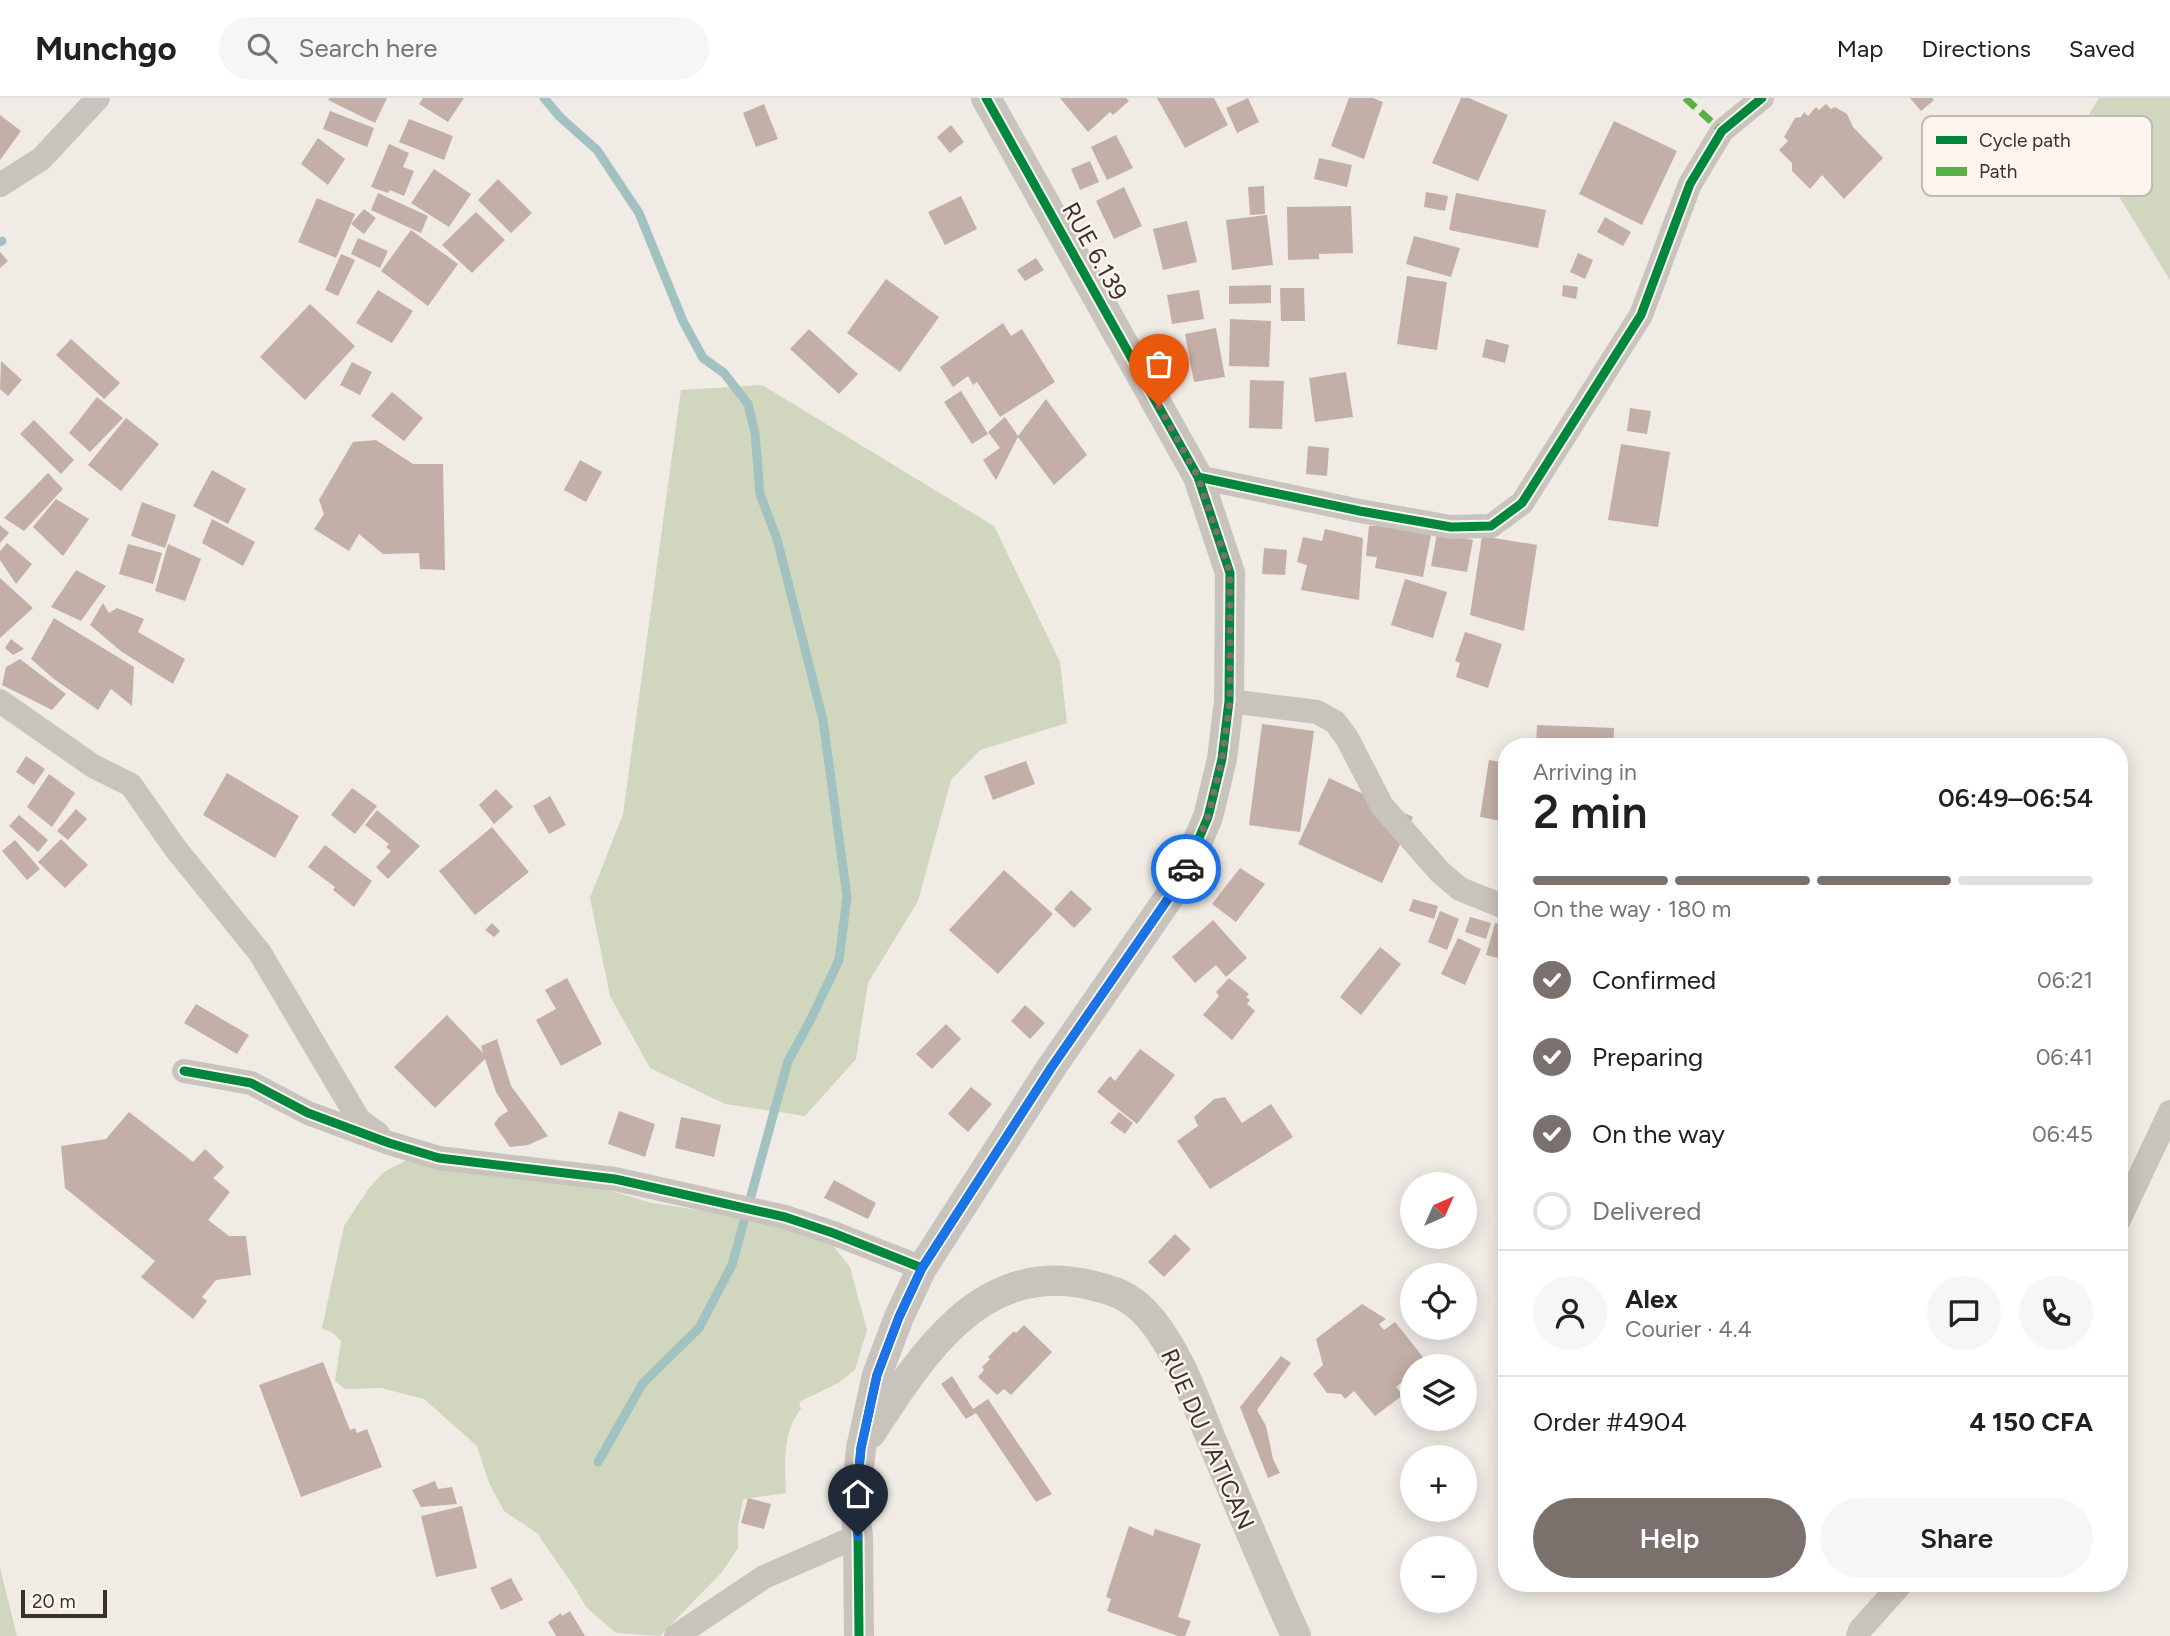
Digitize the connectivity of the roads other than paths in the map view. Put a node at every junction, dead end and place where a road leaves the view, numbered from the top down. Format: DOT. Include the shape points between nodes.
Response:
graph roads {
  1 [pos="98,98"];
  2 [pos="986,98"];
  3 [pos="1762,98"];
  4 [pos="0,185"];
  5 [pos="1198,477"];
  6 [pos="0,701"];
  7 [pos="1230,701"];
  8 [pos="1498,904"];
  9 [pos="184,1071"];
  10 [pos="2170,1112"];
  11 [pos="389,1143"];
  12 [pos="2128,1201"];
  13 [pos="922,1268"];
  14 [pos="861,1448"];
  15 [pos="858,1536"];
  16 [pos="1893,1592"];
  17 [pos="676,1636"];
  18 [pos="859,1636"];
  19 [pos="1296,1636"];
  20 [pos="1858,1636"];
  1 -- 4 [label="street" via="41,159"];
  2 -- 5 [label="street, RUE 6.139"];
  3 -- 5 [label="street" via="1722,131 1690,184 1641,315 1522,503 1491,526 1438,524 1360,511"];
  5 -- 7 [label="street, RUE 6.139" via="1230,573"];
  6 -- 11 [label="street" via="93,766 131,785 260,954 359,1120"];
  7 -- 8 [label="street" via="1317,712 1335,722 1382,806 1440,872 1460,889"];
  7 -- 13 [label="street, RUE 6.139" via="1208,817 1181,880 1051,1068"];
  9 -- 11 [label="street" via="251,1083 308,1113"];
  10 -- 12 [label="street"];
  11 -- 13 [label="street" via="439,1158 615,1179 785,1217"];
  13 -- 14 [label="street, RUE 6.139" via="877,1375"];
  14 -- 15 [label="street, RUE 6.139" via="855,1510"];
  14 -- 19 [label="street, RUE DU VATICAN" via="903,1383 943,1334 986,1298 1025,1283 1067,1280 1119,1293 1151,1319 1179,1365"];
  15 -- 17 [label="street" via="764,1577"];
  15 -- 18 [label="street, RUE 6.139"];
  16 -- 20 [label="street"];
}
